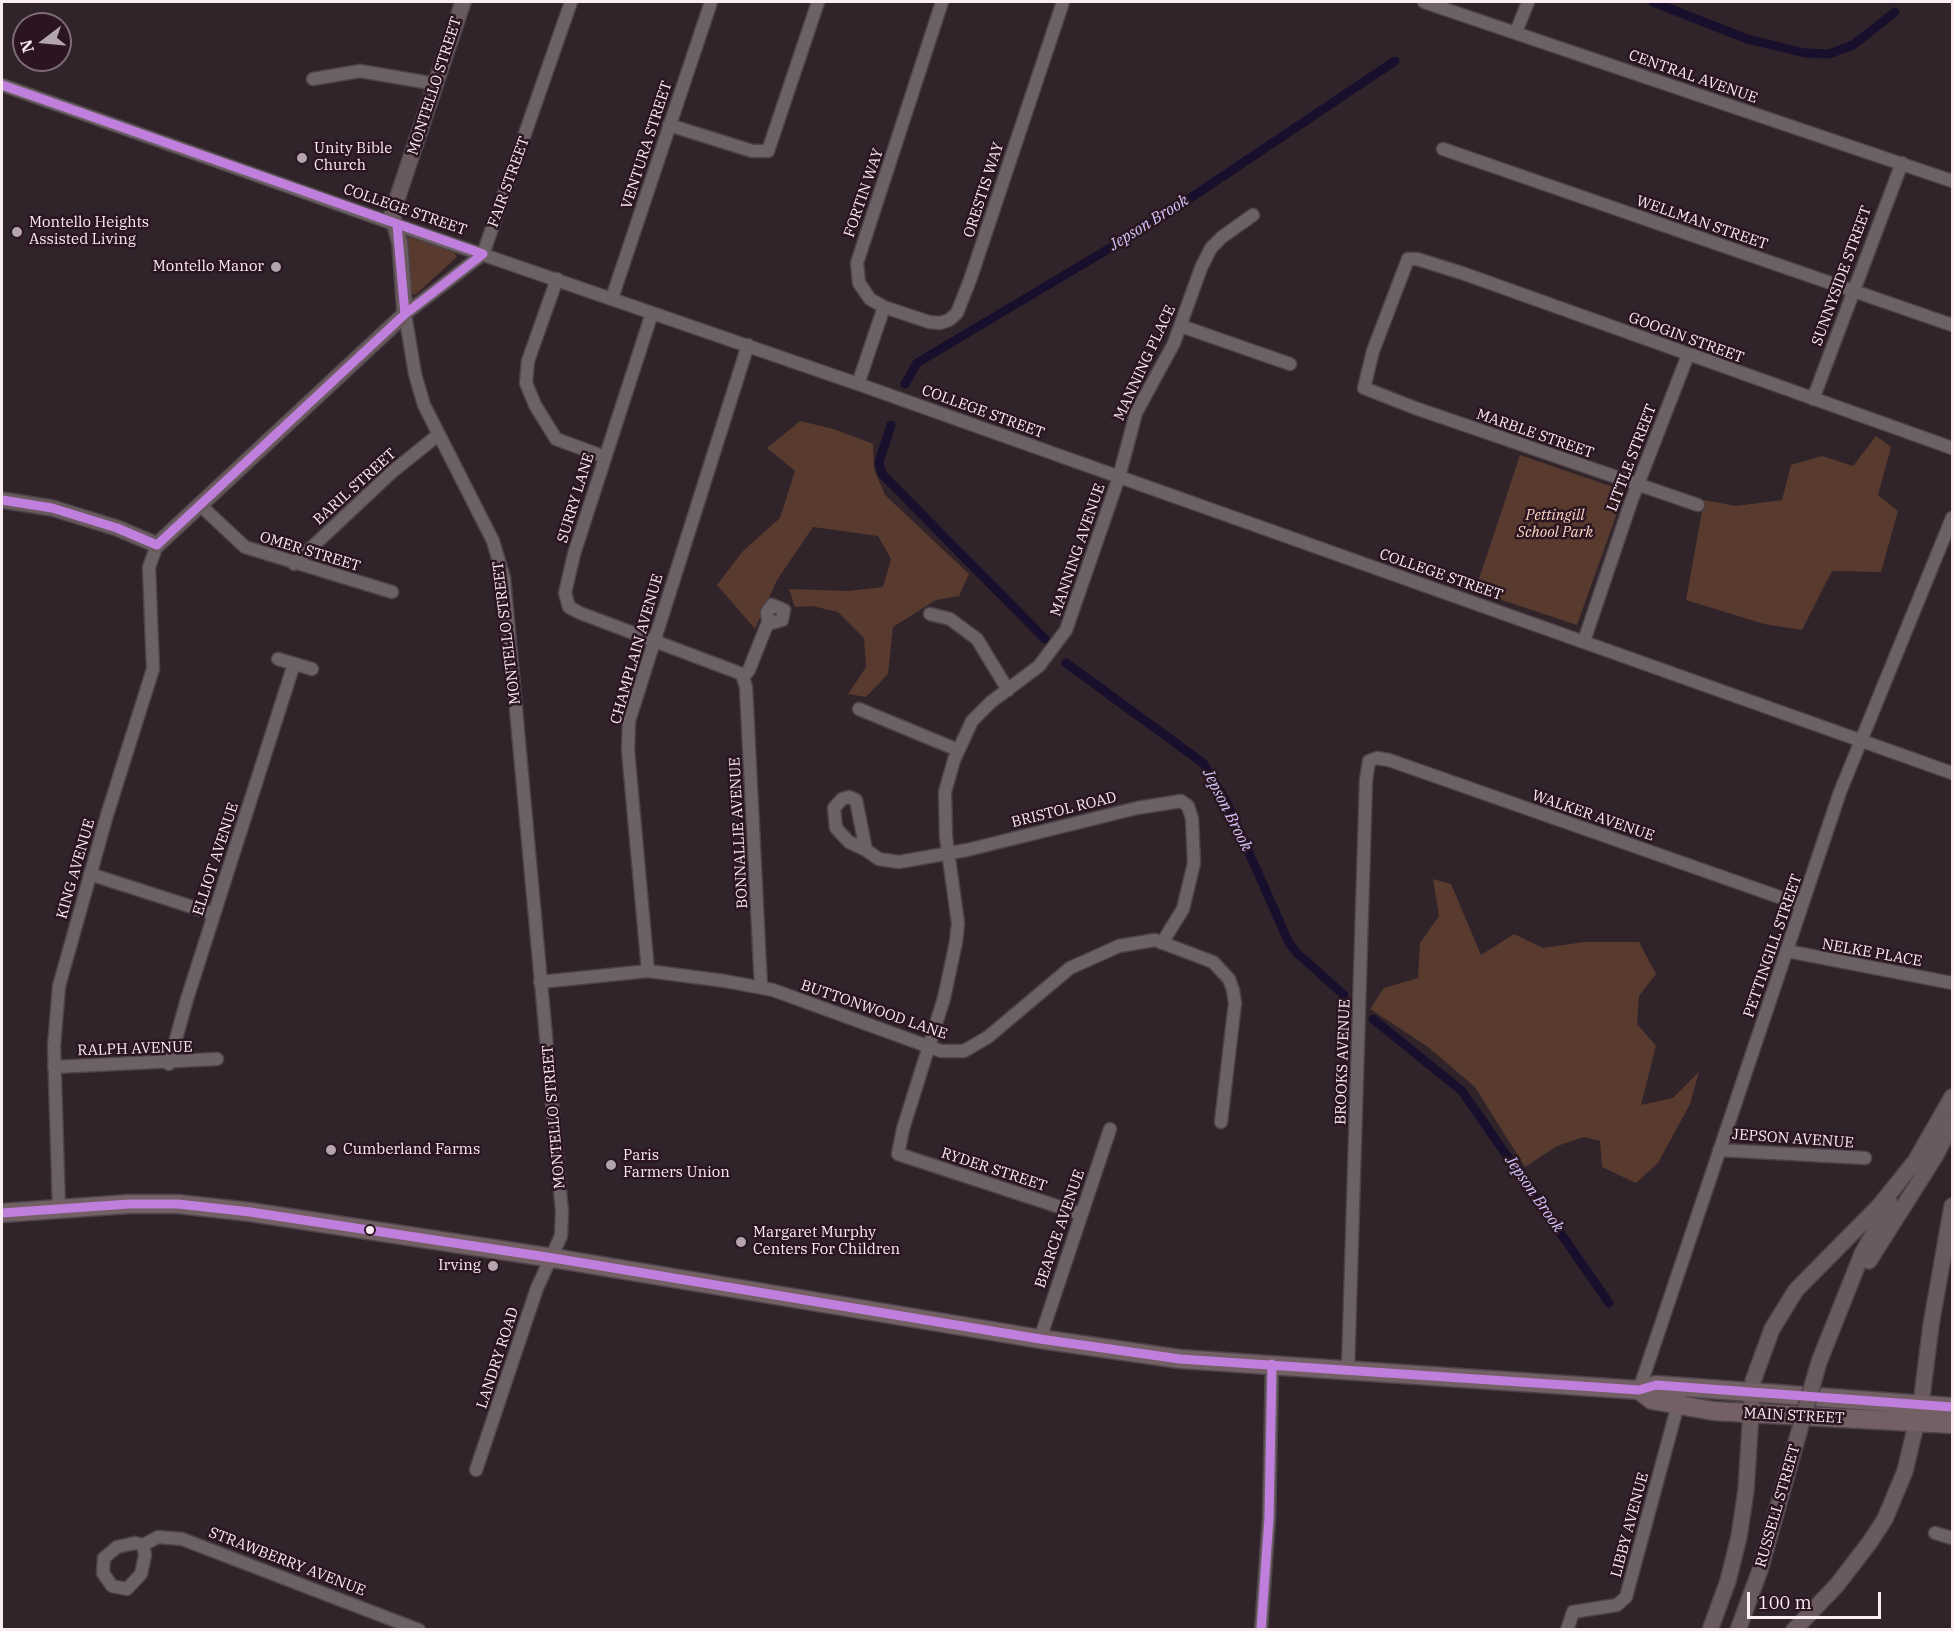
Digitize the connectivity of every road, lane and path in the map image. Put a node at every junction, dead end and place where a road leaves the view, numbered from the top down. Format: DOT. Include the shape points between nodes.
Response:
graph roads {
  1 [pos="463,2"];
  2 [pos="571,2"];
  3 [pos="711,2"];
  4 [pos="819,2"];
  5 [pos="942,2"];
  6 [pos="1063,2"];
  7 [pos="1424,2"];
  8 [pos="1528,2"];
  9 [pos="1516,33"];
  10 [pos="313,79"];
  11 [pos="436,84"];
  12 [pos="2,85"];
  13 [pos="669,125"];
  14 [pos="1443,149"];
  15 [pos="1902,163"];
  16 [pos="1953,181"];
  17 [pos="1253,215"];
  18 [pos="397,225"];
  19 [pos="483,254"];
  20 [pos="557,279"];
  21 [pos="1853,291"];
  22 [pos="612,298"];
  23 [pos="884,307"];
  24 [pos="652,313"];
  25 [pos="405,314"];
  26 [pos="1953,325"];
  27 [pos="1180,326"];
  28 [pos="748,345"];
  29 [pos="1688,355"];
  30 [pos="1290,364"];
  31 [pos="858,384"];
  32 [pos="1364,388"];
  33 [pos="1813,399"];
  34 [pos="438,435"];
  35 [pos="1953,448"];
  36 [pos="605,457"];
  37 [pos="1119,477"];
  38 [pos="1637,486"];
  39 [pos="2,500"];
  40 [pos="200,505"];
  41 [pos="1698,505"];
  42 [pos="1953,518"];
  43 [pos="157,545"];
  44 [pos="294,564"];
  45 [pos="392,592"];
  46 [pos="930,614"];
  47 [pos="768,620"];
  48 [pos="654,640"];
  49 [pos="1584,641"];
  50 [pos="278,659"];
  51 [pos="294,664"];
  52 [pos="312,669"];
  53 [pos="743,677"];
  54 [pos="1008,690"];
  55 [pos="859,709"];
  56 [pos="1860,739"];
  57 [pos="958,750"];
  58 [pos="1373,759"];
  59 [pos="1953,773"];
  60 [pos="866,850"];
  61 [pos="948,854"];
  62 [pos="90,874"];
  63 [pos="1802,905"];
  64 [pos="214,914"];
  65 [pos="1162,943"];
  66 [pos="1787,951"];
  67 [pos="648,971"];
  68 [pos="540,982"];
  69 [pos="1953,983"];
  70 [pos="761,987"];
  71 [pos="929,1046"];
  72 [pos="217,1059"];
  73 [pos="169,1064"];
  74 [pos="54,1067"];
  75 [pos="1953,1097"];
  76 [pos="1221,1122"];
  77 [pos="1953,1123"];
  78 [pos="1110,1129"];
  79 [pos="1719,1149"];
  80 [pos="898,1154"];
  81 [pos="1865,1158"];
  82 [pos="1917,1159"];
  83 [pos="1953,1206"];
  84 [pos="59,1209"];
  85 [pos="2,1214"];
  86 [pos="1081,1214"];
  87 [pos="553,1257"];
  88 [pos="1839,1313"];
  89 [pos="1040,1339"];
  90 [pos="1272,1365"];
  91 [pos="1348,1369"];
  92 [pos="1639,1390"];
  93 [pos="1751,1394"];
  94 [pos="1680,1396"];
  95 [pos="1921,1404"];
  96 [pos="1953,1407"];
  97 [pos="1749,1414"];
  98 [pos="1917,1423"];
  99 [pos="1953,1424"];
  100 [pos="476,1470"];
  101 [pos="1935,1533"];
  102 [pos="1953,1538"];
  103 [pos="143,1545"];
  104 [pos="1797,1627"];
  105 [pos="418,1629"];
  106 [pos="1261,1629"];
  107 [pos="1567,1629"];
  108 [pos="1710,1629"];
  109 [pos="1738,1629"];
  1 -- 11 [label="main road, MONTELLO STREET"];
  2 -- 19 [label="street, FAIR STREET"];
  3 -- 13 [label="street, VENTURA STREET"];
  4 -- 13 [label="street" via="768,151 752,152"];
  5 -- 23 [label="street, FORTIN WAY" via="857,263 863,291"];
  6 -- 23 [label="street, ORESTIS WAY" via="957,313 949,320 929,322"];
  7 -- 9 [label="street, CENTRAL AVENUE"];
  8 -- 9 [label="street"];
  9 -- 15 [label="street, CENTRAL AVENUE"];
  10 -- 11 [label="street" via="360,71"];
  11 -- 18 [label="main road, MONTELLO STREET" via="392,214"];
  12 -- 18 [label="street, COLLEGE STREET"];
  13 -- 22 [label="street, VENTURA STREET"];
  14 -- 21 [label="street, WELLMAN STREET"];
  15 -- 16 [label="street, CENTRAL AVENUE"];
  15 -- 21 [label="street, SUNNYSIDE STREET"];
  17 -- 27 [label="street, MANNING PLACE" via="1211,249"];
  18 -- 19 [label="street, COLLEGE STREET"];
  18 -- 25 [label="main road, MONTELLO STREET"];
  19 -- 20 [label="street, COLLEGE STREET"];
  19 -- 25 [label="street"];
  20 -- 22 [label="street, COLLEGE STREET"];
  20 -- 36 [label="street" via="528,361 526,383 556,439"];
  21 -- 26 [label="street, WELLMAN STREET"];
  21 -- 33 [label="street, SUNNYSIDE STREET"];
  22 -- 24 [label="street, COLLEGE STREET"];
  23 -- 31 [label="street"];
  24 -- 28 [label="street, COLLEGE STREET"];
  24 -- 36 [label="street, SURRY LANE"];
  25 -- 34 [label="street, MONTELLO STREET" via="415,374"];
  25 -- 40 [label="main road"];
  27 -- 30 [label="street"];
  27 -- 37 [label="street, MANNING PLACE" via="1164,365 1136,413"];
  28 -- 31 [label="street, COLLEGE STREET"];
  28 -- 48 [label="street, CHAMPLAIN AVENUE"];
  29 -- 32 [label="street, GOOGIN STREET" via="1462,273 1408,259 1373,351"];
  29 -- 33 [label="street, GOOGIN STREET"];
  29 -- 38 [label="street, LITTLE STREET"];
  31 -- 37 [label="street, COLLEGE STREET"];
  32 -- 38 [label="street, MARBLE STREET"];
  33 -- 35 [label="street, GOOGIN STREET"];
  34 -- 44 [label="street, BARIL STREET" via="392,472"];
  34 -- 68 [label="street, MONTELLO STREET" via="493,541 504,578"];
  36 -- 48 [label="street, SURRY LANE" via="565,584 566,603 580,614"];
  37 -- 49 [label="street, COLLEGE STREET"];
  37 -- 54 [label="street, MANNING AVENUE" via="1066,630 1038,666"];
  38 -- 41 [label="street, MARBLE STREET"];
  38 -- 49 [label="street, LITTLE STREET"];
  39 -- 43 [label="main road" via="62,511"];
  40 -- 43 [label="main road"];
  40 -- 44 [label="street, OMER STREET" via="245,547"];
  42 -- 56 [label="street, PETTINGILL STREET"];
  43 -- 62 [label="street, KING AVENUE" via="149,567 153,669"];
  44 -- 45 [label="street, OMER STREET"];
  46 -- 54 [label="street" via="950,619 977,639"];
  47 -- 53 [label="street" via="768,608 782,607 784,618 768,624 750,670"];
  48 -- 53 [label="street, SURRY LANE" via="740,672"];
  48 -- 67 [label="street, CHAMPLAIN AVENUE" via="628,732"];
  49 -- 56 [label="street, COLLEGE STREET"];
  50 -- 51 [label="street"];
  51 -- 52 [label="street"];
  51 -- 64 [label="street, ELLIOT AVENUE"];
  53 -- 70 [label="street, BONNALLIE AVENUE"];
  54 -- 57 [label="street, MANNING AVENUE" via="976,716"];
  55 -- 57 [label="street"];
  56 -- 59 [label="street, COLLEGE STREET"];
  56 -- 63 [label="street, PETTINGILL STREET"];
  57 -- 61 [label="street, MANNING AVENUE" via="945,792"];
  58 -- 63 [label="street, WALKER AVENUE" via="1389,759"];
  58 -- 91 [label="street, BROOKS AVENUE" via="1367,765 1366,780"];
  60 -- 61 [label="street, BRISTOL ROAD" via="892,862"];
  61 -- 65 [label="street, BRISTOL ROAD" via="1174,800 1186,804 1192,819 1194,863 1183,909"];
  61 -- 71 [label="street, MANNING AVENUE" via="958,923 946,989"];
  62 -- 64 [label="street"];
  62 -- 74 [label="street, KING AVENUE" via="60,986"];
  63 -- 66 [label="street, PETTINGILL STREET"];
  64 -- 73 [label="street, ELLIOT AVENUE"];
  65 -- 71 [label="street, BUTTONWOOD LANE" via="1139,941 1084,960 971,1048 949,1051"];
  65 -- 76 [label="street" via="1213,962 1229,979 1233,990 1235,1003"];
  66 -- 69 [label="street, NELKE PLACE"];
  66 -- 79 [label="street, PETTINGILL STREET"];
  67 -- 68 [label="street, BUTTONWOOD LANE"];
  67 -- 70 [label="street, BUTTONWOOD LANE"];
  68 -- 87 [label="street, MONTELLO STREET" via="562,1212 561,1236"];
  70 -- 71 [label="street, BUTTONWOOD LANE"];
  71 -- 80 [label="street, MANNING AVENUE"];
  72 -- 73 [label="street, RALPH AVENUE"];
  73 -- 74 [label="street, RALPH AVENUE"];
  74 -- 84 [label="street, KING AVENUE"];
  75 -- 82 [label="main road, RUSSELL STREET"];
  77 -- 88 [label="main road, RUSSELL STREET"];
  78 -- 86 [label="street, BEARCE AVENUE"];
  79 -- 81 [label="street, JEPSON AVENUE"];
  79 -- 92 [label="street, PETTINGILL STREET"];
  80 -- 86 [label="street, RYDER STREET"];
  82 -- 88 [label="main road, RUSSELL STREET" via="1862,1254"];
  82 -- 93 [label="main road" via="1880,1205 1786,1305 1763,1352"];
  83 -- 95 [label="main road"];
  84 -- 85 [label="highway, MAIN STREET"];
  84 -- 87 [label="highway, MAIN STREET" via="129,1204 198,1206"];
  86 -- 89 [label="street, BEARCE AVENUE"];
  87 -- 89 [label="highway, MAIN STREET"];
  87 -- 100 [label="street, LANDRY ROAD" via="537,1288"];
  88 -- 109 [label="main road, RUSSELL STREET, bridge" via="1820,1362 1773,1528"];
  89 -- 90 [label="highway, MAIN STREET" via="1180,1359"];
  90 -- 91 [label="highway, MAIN STREET"];
  90 -- 106 [label="street"];
  91 -- 92 [label="highway, MAIN STREET"];
  92 -- 94 [label="highway, MAIN STREET" via="1656,1385"];
  93 -- 94 [label="highway, MAIN STREET"];
  93 -- 95 [label="highway, MAIN STREET"];
  93 -- 97 [label="main road"];
  94 -- 97 [label="highway, MAIN STREET"];
  94 -- 107 [label="street, LIBBY AVENUE" via="1626,1597 1617,1605 1573,1612"];
  95 -- 96 [label="highway, MAIN STREET"];
  95 -- 98 [label="main road"];
  97 -- 98 [label="highway, MAIN STREET"];
  97 -- 108 [label="main road" via="1746,1490 1736,1549"];
  98 -- 99 [label="highway, MAIN STREET"];
  98 -- 104 [label="main road" via="1905,1471 1886,1519 1856,1562"];
  101 -- 102 [label="street"];
  103 -- 105 [label="street, STRAWBERRY AVENUE" via="158,1538 182,1539"];
}
